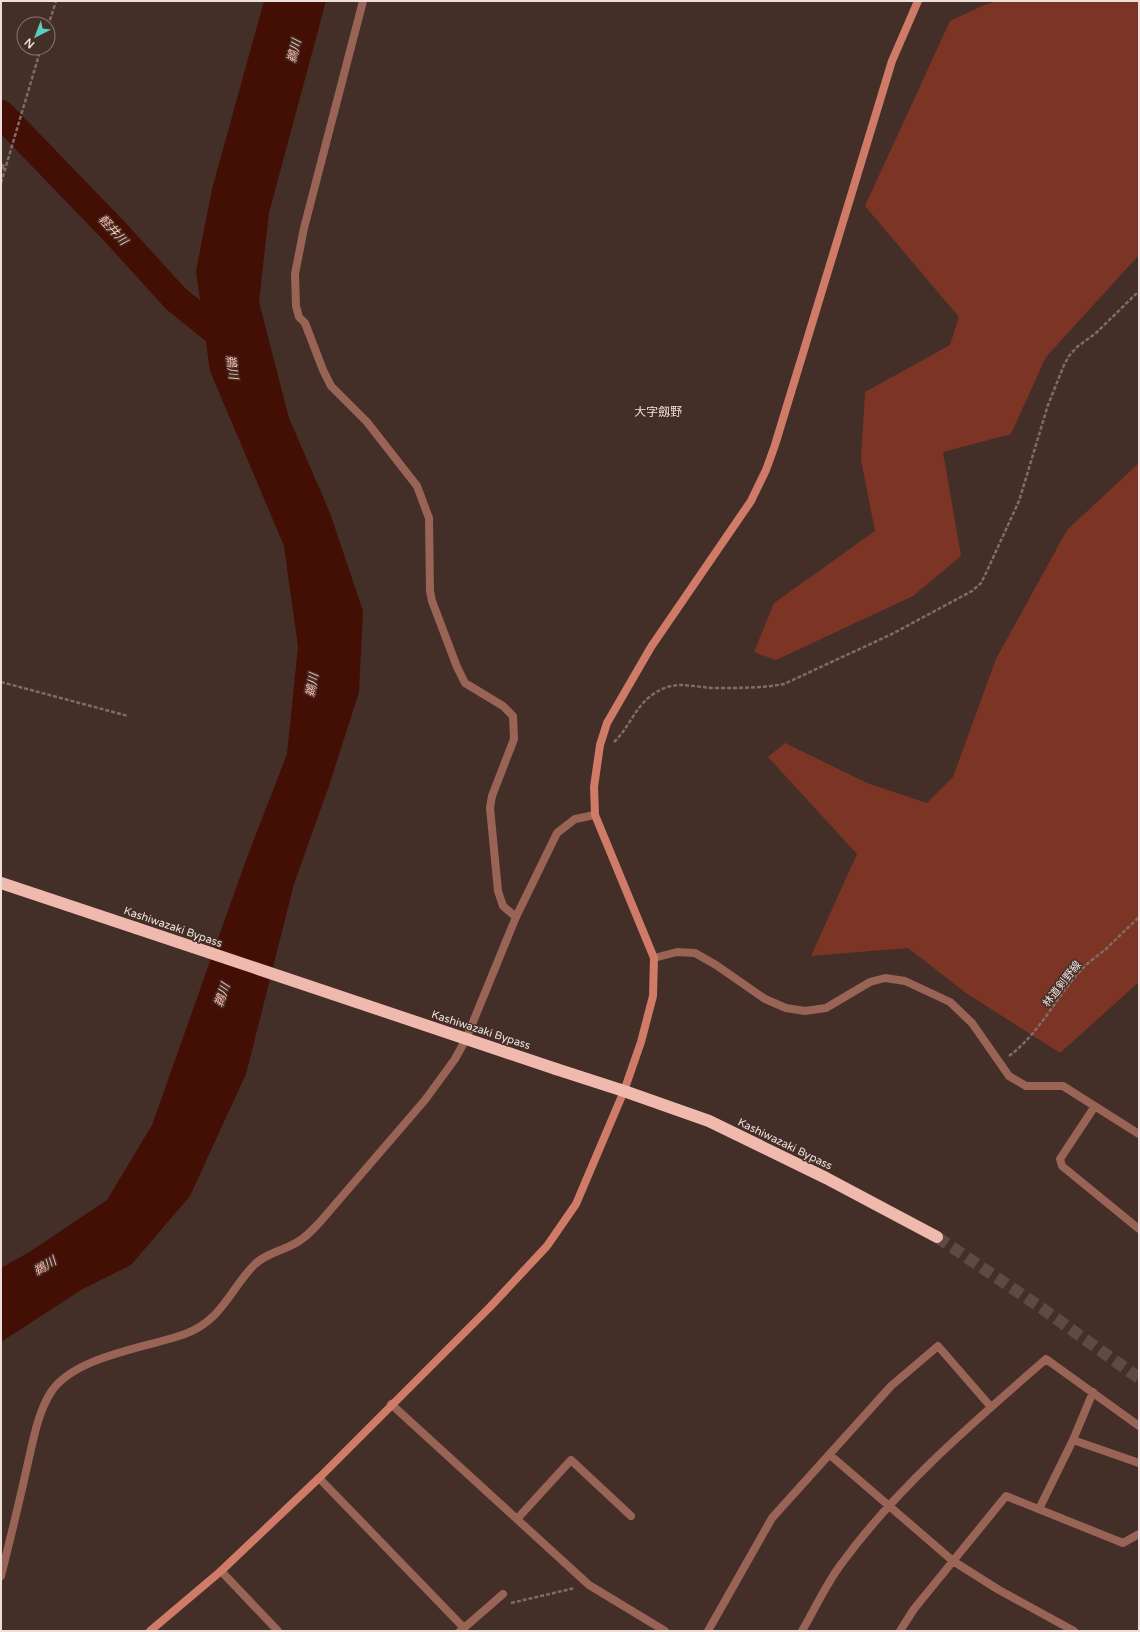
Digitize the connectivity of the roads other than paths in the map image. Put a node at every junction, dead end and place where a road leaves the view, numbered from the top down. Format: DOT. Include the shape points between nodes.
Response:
graph roads {
  1 [pos="363,1"];
  2 [pos="918,1"];
  3 [pos="595,814"];
  4 [pos="1,882"];
  5 [pos="516,917"];
  6 [pos="654,958"];
  7 [pos="624,1091"];
  8 [pos="1095,1106"];
  9 [pos="1139,1134"];
  10 [pos="1139,1229"];
  11 [pos="937,1237"];
  12 [pos="1093,1392"];
  13 [pos="391,1404"];
  14 [pos="991,1407"];
  15 [pos="1139,1426"];
  16 [pos="1073,1440"];
  17 [pos="830,1455"];
  18 [pos="1139,1463"];
  19 [pos="319,1478"];
  20 [pos="889,1506"];
  21 [pos="1039,1509"];
  22 [pos="631,1516"];
  23 [pos="517,1519"];
  24 [pos="1139,1534"];
  25 [pos="953,1561"];
  26 [pos="221,1571"];
  27 [pos="1,1576"];
  28 [pos="503,1594"];
  29 [pos="462,1629"];
  30 [pos="150,1631"];
  31 [pos="278,1631"];
  32 [pos="665,1631"];
  33 [pos="708,1631"];
  34 [pos="802,1631"];
  35 [pos="900,1631"];
  36 [pos="1074,1631"];
  1 -- 5 [label="street" via="304,228 295,274 296,306 331,386 367,422 417,486 429,518 432,601 465,683 503,706 513,716 514,738 490,808 498,891 503,906"];
  2 -- 3 [label="street" via="892,61 766,470 751,501 643,659 608,723 600,745 594,787"];
  3 -- 5 [label="street" via="575,819 557,833"];
  3 -- 6 [label="street"];
  4 -- 7 [label="highway, Kashiwazaki Bypass, bridge"];
  5 -- 27 [label="street" via="466,1039 455,1059 425,1100 320,1222 302,1240 278,1250 256,1264 237,1284 220,1310 204,1325 186,1334 87,1364 71,1372 52,1392 39,1419"];
  6 -- 7 [label="street" via="653,996"];
  6 -- 8 [label="street" via="677,952 695,953 765,999 786,1008 805,1011 826,1008 870,982 885,978 905,981 950,1002 972,1023 1009,1076 1026,1086 1063,1086"];
  7 -- 11 [label="highway, Kashiwazaki Bypass" via="709,1121 826,1178"];
  7 -- 13 [label="street" via="576,1204 547,1246 490,1307"];
  8 -- 9 [label="street"];
  8 -- 10 [label="street" via="1060,1158 1062,1166"];
  12 -- 14 [label="street" via="1046,1359"];
  12 -- 15 [label="street"];
  12 -- 16 [label="street"];
  13 -- 19 [label="street"];
  13 -- 23 [label="street"];
  14 -- 17 [label="street" via="938,1346 891,1386"];
  14 -- 20 [label="street" via="936,1457"];
  16 -- 18 [label="street"];
  16 -- 21 [label="street"];
  17 -- 20 [label="street"];
  17 -- 33 [label="street" via="772,1518"];
  19 -- 26 [label="street"];
  19 -- 29 [label="street"];
  20 -- 25 [label="street"];
  20 -- 34 [label="street" via="841,1563"];
  21 -- 24 [label="street" via="1123,1543"];
  21 -- 25 [label="street" via="1006,1496"];
  22 -- 23 [label="street" via="571,1460"];
  23 -- 32 [label="street" via="589,1585"];
  25 -- 35 [label="street" via="914,1609"];
  25 -- 36 [label="street" via="999,1590"];
  26 -- 30 [label="street"];
  26 -- 31 [label="street"];
  28 -- 29 [label="street"];
}
